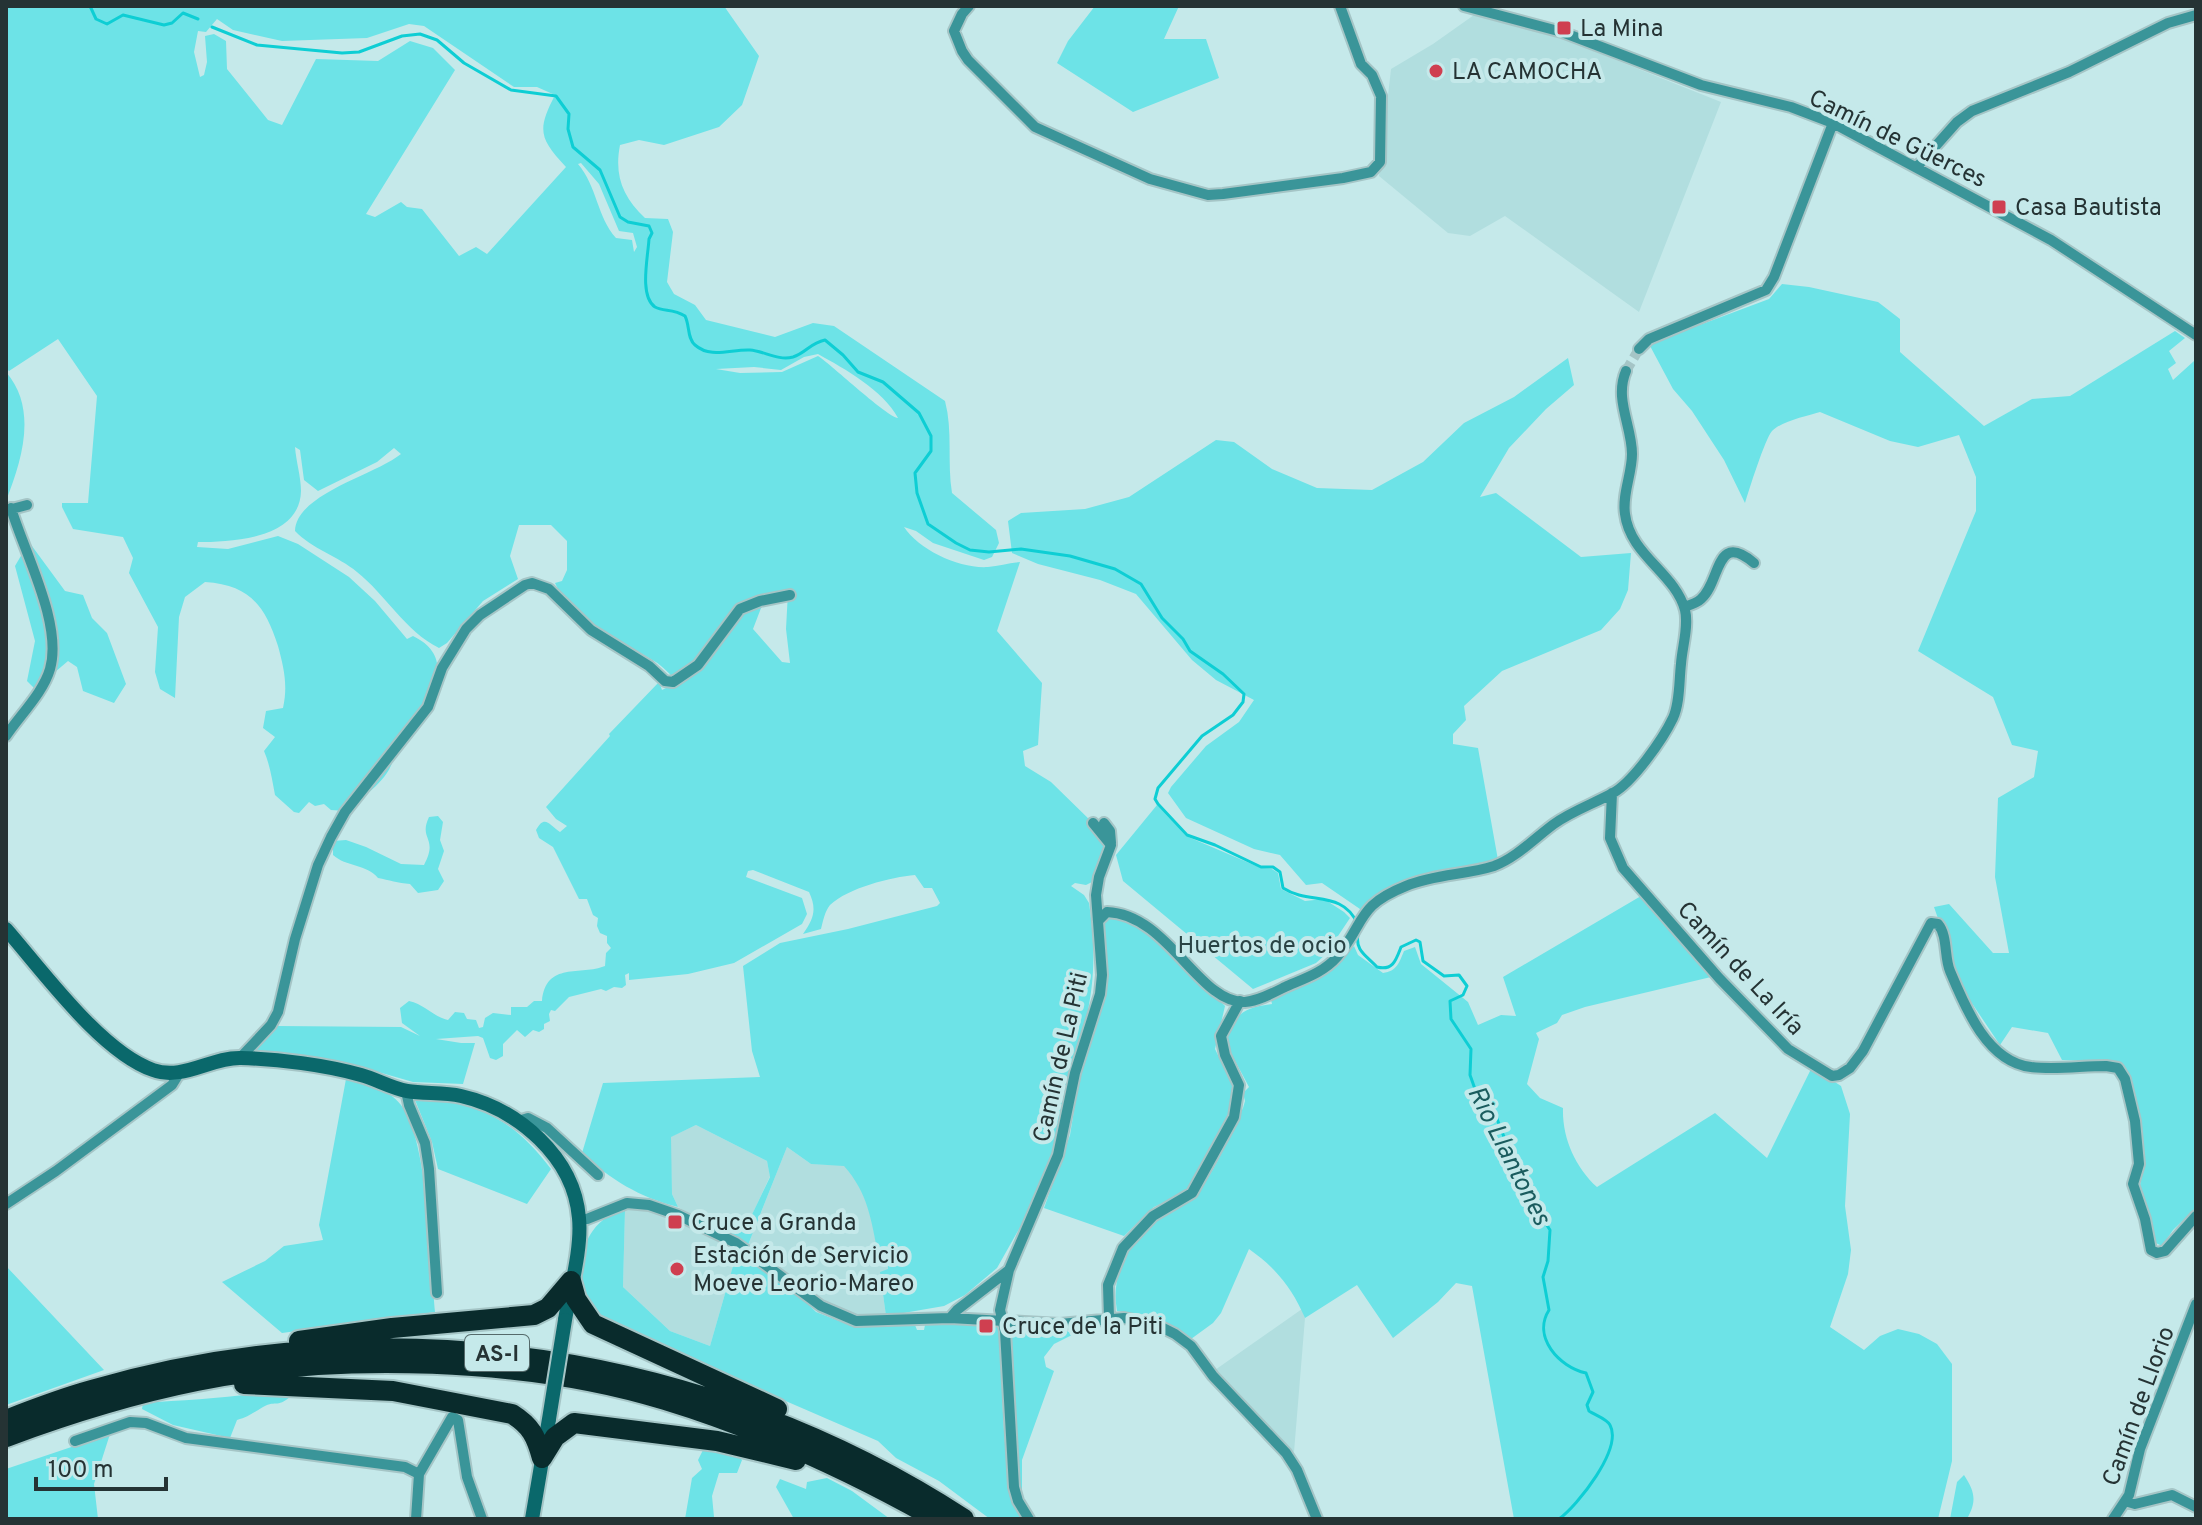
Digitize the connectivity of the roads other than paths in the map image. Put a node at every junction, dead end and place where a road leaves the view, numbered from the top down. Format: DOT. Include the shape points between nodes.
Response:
graph roads {
  1 [pos="969,6"];
  2 [pos="1340,6"];
  3 [pos="1464,6"];
  4 [pos="2196,15"];
  5 [pos="1833,123"];
  6 [pos="1917,167"];
  7 [pos="2196,335"];
  8 [pos="1639,349"];
  9 [pos="1626,371"];
  10 [pos="27,505"];
  11 [pos="9,509"];
  12 [pos="1754,563"];
  13 [pos="790,595"];
  14 [pos="1684,607"];
  15 [pos="6,736"];
  16 [pos="1612,793"];
  17 [pos="1099,823"];
  18 [pos="1099,920"];
  19 [pos="6,929"];
  20 [pos="1240,1001"];
  21 [pos="240,1058"];
  22 [pos="180,1072"];
  23 [pos="406,1091"];
  24 [pos="518,1121"];
  25 [pos="598,1175"];
  26 [pos="6,1204"];
  27 [pos="2196,1216"];
  28 [pos="579,1219"];
  29 [pos="1009,1270"];
  30 [pos="571,1281"];
  31 [pos="437,1293"];
  32 [pos="2196,1304"];
  33 [pos="534,1315"];
  34 [pos="950,1318"];
  35 [pos="1109,1318"];
  36 [pos="565,1320"];
  37 [pos="1001,1320"];
  38 [pos="593,1324"];
  39 [pos="95,1398"];
  40 [pos="512,1414"];
  41 [pos="549,1419"];
  42 [pos="6,1420"];
  43 [pos="574,1423"];
  44 [pos="6,1437"];
  45 [pos="75,1441"];
  46 [pos="542,1458"];
  47 [pos="419,1474"];
  48 [pos="2125,1501"];
  49 [pos="2196,1507"];
  50 [pos="940,1512"];
  51 [pos="416,1519"];
  52 [pos="482,1519"];
  53 [pos="532,1519"];
  54 [pos="964,1519"];
  55 [pos="1029,1519"];
  56 [pos="1317,1519"];
  57 [pos="2113,1519"];
  1 -- 2 [label="street" via="954,31 962,51 1035,127 1150,179 1208,195 1343,178 1371,172 1380,162 1381,96 1361,64"];
  3 -- 5 [label="street, Camín de Güerces" via="1562,32 1701,85"];
  4 -- 6 [label="street" via="1972,111"];
  5 -- 6 [label="street, Camín de Güerces"];
  5 -- 8 [label="street" via="1766,290 1649,339"];
  6 -- 7 [label="street, Camín de Güerces" via="2051,240"];
  9 -- 14 [label="street" via="1620,392 1632,457 1625,514 1634,540"];
  10 -- 11 [label="street"];
  11 -- 15 [label="street" via="41,588 52,654 44,682"];
  12 -- 14 [label="street" via="1742,553 1725,555 1704,597"];
  13 -- 21 [label="street" via="740,609 698,665 673,682 591,630 541,585 525,585 480,615 448,656 428,707 331,837 295,939 278,1012"];
  14 -- 16 [label="street" via="1673,718 1636,773"];
  16 -- 20 [label="street" via="1567,815 1505,861 1437,875 1374,902 1338,956 1316,974"];
  16 -- 27 [label="street, Camín de La Iría" via="1610,838 1623,868 1793,1053 1832,1076 1850,1068 1879,1024 1926,928 1938,924 1948,967 1966,1005 2000,1053 2030,1067 2118,1068 2135,1121 2139,1164 2133,1184 2151,1250 2165,1251"];
  17 -- 18 [label="street, Camín de La Piti" via="1111,845 1096,895"];
  18 -- 20 [label="street" via="1107,912 1118,913 1147,925 1216,990"];
  18 -- 29 [label="street, Camín de La Piti" via="1100,994 1075,1073 1063,1139"];
  19 -- 22 [label="street" via="117,1049 155,1071"];
  20 -- 35 [label="street" via="1221,1036 1239,1085 1234,1117 1192,1193 1153,1216 1123,1248 1108,1285"];
  21 -- 22 [label="street"];
  21 -- 23 [label="street" via="340,1070"];
  22 -- 26 [label="street" via="172,1085"];
  23 -- 24 [label="street" via="462,1096"];
  23 -- 31 [label="street" via="429,1169"];
  24 -- 25 [label="street" via="528,1118 547,1128"];
  24 -- 28 [label="street" via="549,1148 564,1171"];
  28 -- 30 [label="street"];
  28 -- 34 [label="street" via="627,1203 649,1205 736,1243 838,1315 871,1322"];
  29 -- 34 [label="street, Camín de La Piti"];
  29 -- 37 [label="street, Camín de La Piti"];
  30 -- 33 [label="highway" via="548,1308"];
  30 -- 36 [label="street"];
  30 -- 38 [label="highway"];
  32 -- 48 [label="street, Camín de Llorio"];
  33 -- 36 [label="highway"];
  33 -- 39 [label="highway" via="266,1346 146,1369"];
  34 -- 37 [label="street"];
  35 -- 37 [label="street" via="1060,1324"];
  35 -- 56 [label="street" via="1155,1324 1191,1346 1291,1460"];
  36 -- 38 [label="highway"];
  36 -- 41 [label="street, bridge"];
  37 -- 55 [label="street, Camín de La Piti" via="1014,1487"];
  38 -- 50 [label="highway" via="875,1459"];
  39 -- 40 [label="highway" via="243,1384 393,1391"];
  39 -- 42 [label="highway, AS-I"];
  39 -- 44 [label="highway, AS-I"];
  39 -- 50 [label="highway, AS-I" via="194,1366 296,1352 394,1348 519,1355 728,1403 871,1464"];
  40 -- 41 [label="highway"];
  40 -- 46 [label="highway" via="537,1437"];
  41 -- 43 [label="highway"];
  41 -- 46 [label="street"];
  43 -- 46 [label="highway" via="555,1437"];
  43 -- 50 [label="highway" via="783,1455"];
  45 -- 47 [label="street" via="130,1422 146,1423 186,1438 405,1467"];
  46 -- 53 [label="street"];
  47 -- 51 [label="street"];
  47 -- 52 [label="street" via="448,1421 458,1420 467,1477"];
  48 -- 49 [label="street" via="2135,1504 2172,1495"];
  48 -- 57 [label="street, Camín de Llorio"];
  50 -- 54 [label="highway, AS-I"];
}
